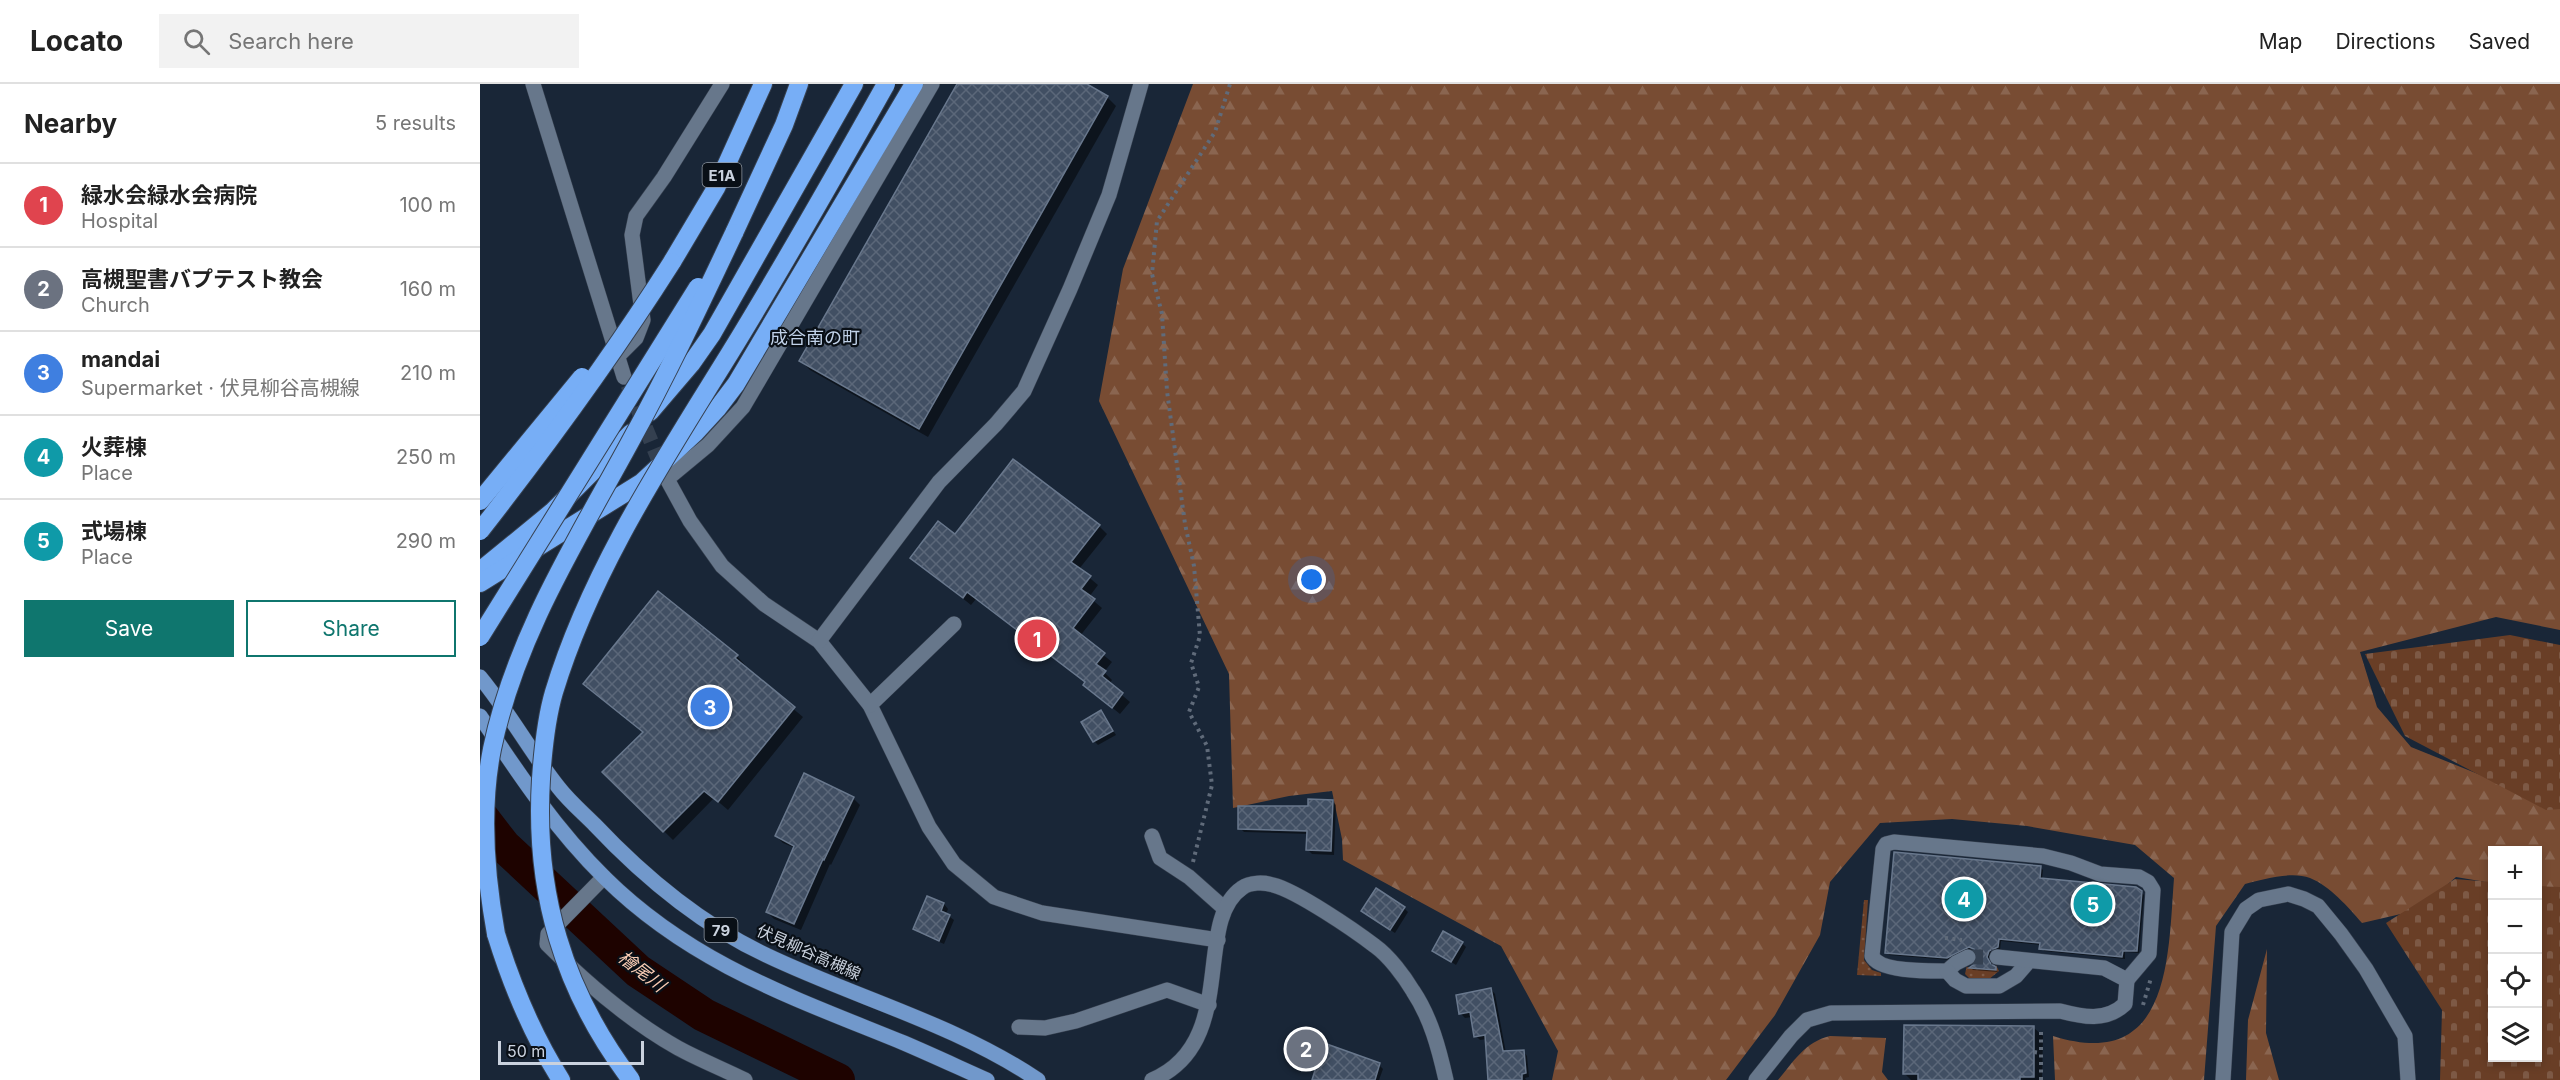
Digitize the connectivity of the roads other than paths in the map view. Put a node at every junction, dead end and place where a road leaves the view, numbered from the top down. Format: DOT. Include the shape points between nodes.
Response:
graph roads {
  1 [pos="533,84"];
  2 [pos="722,84"];
  3 [pos="763,84"];
  4 [pos="800,84"];
  5 [pos="854,84"];
  6 [pos="886,84"];
  7 [pos="914,84"];
  8 [pos="932,84"];
  9 [pos="1141,84"];
  10 [pos="734,233"];
  11 [pos="672,262"];
  12 [pos="618,356"];
  13 [pos="624,376"];
  14 [pos="480,501"];
  15 [pos="480,531"];
  16 [pos="480,571"];
  17 [pos="480,583"];
  18 [pos="954,624"];
  19 [pos="480,637"];
  20 [pos="819,641"];
  21 [pos="480,677"];
  22 [pos="870,705"];
  23 [pos="480,716"];
  24 [pos="1152,836"];
  25 [pos="600,882"];
  26 [pos="1225,909"];
  27 [pos="1218,940"];
  28 [pos="1968,957"];
  29 [pos="1997,957"];
  30 [pos="2029,961"];
  31 [pos="1947,971"];
  32 [pos="2127,980"];
  33 [pos="1209,1005"];
  34 [pos="1019,1027"];
  35 [pos="561,1080"];
  36 [pos="631,1080"];
  37 [pos="745,1080"];
  38 [pos="987,1080"];
  39 [pos="1038,1080"];
  40 [pos="1152,1080"];
  41 [pos="1446,1080"];
  42 [pos="1756,1080"];
  43 [pos="2223,1080"];
  44 [pos="2408,1080"];
  1 -- 12 [label="street"];
  2 -- 12 [label="street" via="636,216 632,235 643,320 636,338"];
  3 -- 11 [label="highway, E1A" via="716,188"];
  4 -- 10 [label="highway, E1A"];
  5 -- 16 [label="highway" via="712,334 691,364 600,466 552,512"];
  6 -- 36 [label="highway, bridge" via="625,531 572,641 553,694 542,753 539,811 541,864 550,916 591,1018"];
  7 -- 17 [label="highway" via="736,384 717,409 641,483"];
  8 -- 20 [label="street" via="743,407 708,445 667,479 690,521 722,566 765,604"];
  9 -- 20 [label="street" via="1108,195 1024,391 939,483"];
  10 -- 19 [label="highway, bridge"];
  10 -- 35 [label="highway, bridge" via="669,370 573,543 520,655 492,751 485,842 487,885 496,934 523,1012"];
  11 -- 14 [label="highway, bridge"];
  11 -- 15 [label="highway, bridge" via="549,443"];
  12 -- 13 [label="street"];
  18 -- 22 [label="street"];
  20 -- 22 [label="street"];
  21 -- 39 [label="main road, 伏見柳谷高槻線 / 79" via="560,788 626,858 696,914 765,955 969,1041"];
  22 -- 27 [label="street" via="929,827 954,864 994,897 1042,914"];
  23 -- 25 [label="main road, 79" via="540,805"];
  24 -- 26 [label="street" via="1160,858"];
  25 -- 37 [label="street" via="548,934 547,945 584,981 621,1009 677,1047"];
  25 -- 38 [label="main road, 79" via="680,939 743,976"];
  26 -- 27 [label="street"];
  26 -- 41 [label="street" via="1244,886 1274,885 1377,947 1413,990 1432,1026"];
  27 -- 33 [label="street"];
  28 -- 31 [label="street"];
  29 -- 30 [label="street"];
  30 -- 31 [label="street" via="1999,987 1966,986"];
  30 -- 32 [label="street" via="2104,968"];
  31 -- 32 [label="street" via="1912,970 1874,961 1886,844 2043,856 2100,874 2139,877 2148,882 2153,890 2149,954"];
  32 -- 42 [label="street" via="2125,1004 2113,1014 2094,1017 2060,1011 1831,1013 1807,1020"];
  33 -- 34 [label="street" via="1167,990 1076,1021 1045,1028"];
  33 -- 40 [label="street" via="1192,1048"];
  43 -- 44 [label="street" via="2232,932 2246,909 2259,900 2288,894 2318,906 2366,969 2405,1036"];
}
